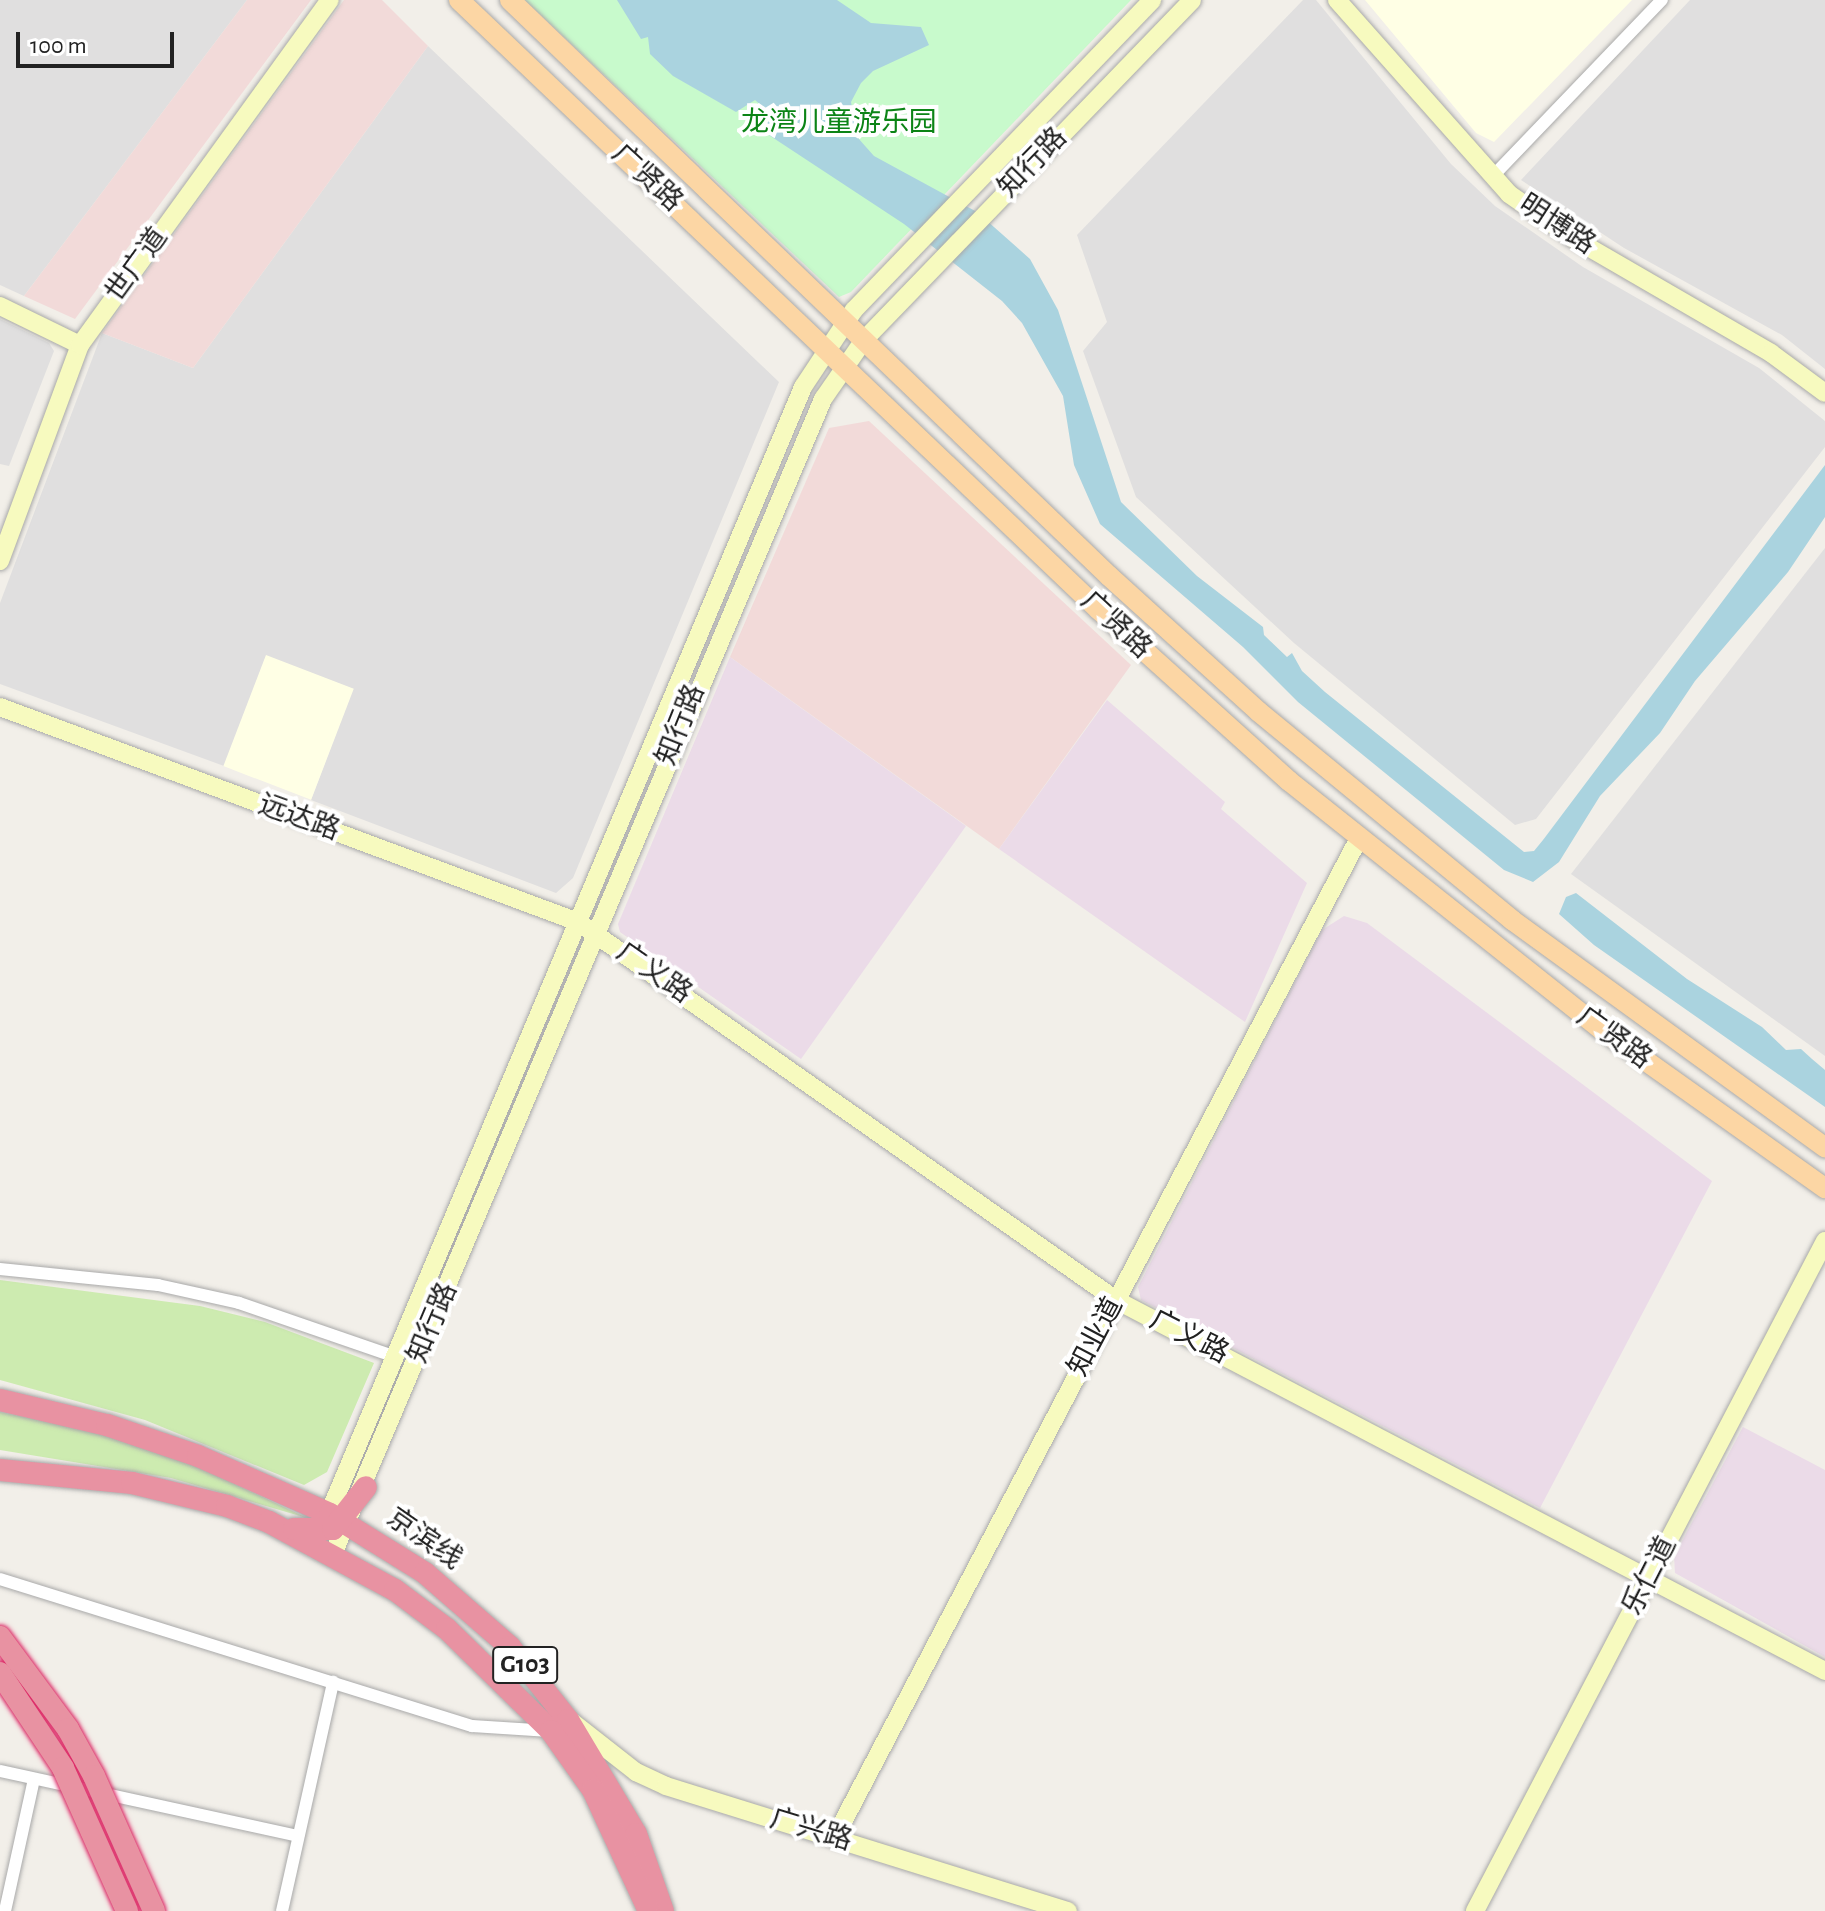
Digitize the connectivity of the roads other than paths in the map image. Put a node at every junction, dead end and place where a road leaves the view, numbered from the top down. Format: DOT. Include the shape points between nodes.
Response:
graph roads {
  1 [pos="330,0"];
  2 [pos="459,0"];
  3 [pos="510,0"];
  4 [pos="1152,0"];
  5 [pos="1192,0"];
  6 [pos="1337,0"];
  7 [pos="1662,0"];
  8 [pos="1493,176"];
  9 [pos="0,306"];
  10 [pos="845,322"];
  11 [pos="864,340"];
  12 [pos="80,345"];
  13 [pos="826,348"];
  14 [pos="845,365"];
  15 [pos="1825,393"];
  16 [pos="0,561"];
  17 [pos="0,707"];
  18 [pos="1359,838"];
  19 [pos="578,922"];
  20 [pos="596,932"];
  21 [pos="1825,1147"];
  22 [pos="1825,1188"];
  23 [pos="1825,1241"];
  24 [pos="0,1269"];
  25 [pos="1116,1300"];
  26 [pos="396,1357"];
  27 [pos="0,1403"];
  28 [pos="0,1460"];
  29 [pos="0,1470"];
  30 [pos="46,1473"];
  31 [pos="356,1482"];
  32 [pos="297,1498"];
  33 [pos="331,1532"];
  34 [pos="0,1579"];
  35 [pos="1649,1579"];
  36 [pos="0,1637"];
  37 [pos="1825,1671"];
  38 [pos="0,1673"];
  39 [pos="333,1682"];
  40 [pos="560,1725"];
  41 [pos="0,1771"];
  42 [pos="34,1779"];
  43 [pos="298,1836"];
  44 [pos="835,1837"];
  45 [pos="5,1911"];
  46 [pos="127,1911"];
  47 [pos="154,1911"];
  48 [pos="282,1911"];
  49 [pos="648,1911"];
  50 [pos="663,1911"];
  51 [pos="1068,1911"];
  52 [pos="1475,1911"];
  1 -- 12 [label="street, 世广道"];
  2 -- 13 [label="main road, 广贤路"];
  3 -- 10 [label="main road, 广贤路"];
  4 -- 10 [label="street, 知行路"];
  5 -- 11 [label="street, 知行路"];
  6 -- 8 [label="street, 明博路"];
  7 -- 8 [label="street"];
  8 -- 15 [label="street, 明博路" via="1571,237 1747,338"];
  9 -- 12 [label="street"];
  10 -- 11 [label="main road, 广贤路"];
  10 -- 13 [label="street, 知行路"];
  11 -- 14 [label="street, 知行路"];
  11 -- 21 [label="main road, 广贤路" via="1143,608 1341,783 1512,920"];
  12 -- 16 [label="street, 世广道"];
  13 -- 14 [label="main road, 广贤路"];
  13 -- 19 [label="street, 知行路" via="803,387"];
  14 -- 18 [label="main road, 广贤路" via="1184,688"];
  14 -- 20 [label="street, 知行路" via="814,415"];
  17 -- 19 [label="street, 远达路"];
  18 -- 22 [label="main road, 广贤路" via="1601,1029"];
  18 -- 25 [label="street, 知业道"];
  19 -- 20 [label="street, 远达路"];
  19 -- 26 [label="street, 知行路"];
  20 -- 25 [label="street, 广义路"];
  20 -- 31 [label="street, 知行路"];
  23 -- 35 [label="street, 乐仁道"];
  24 -- 26 [label="street" via="158,1285 324,1328"];
  25 -- 35 [label="street, 广义路"];
  25 -- 44 [label="street, 知业道"];
  26 -- 31 [label="street, 知行路"];
  27 -- 32 [label="highway, 京滨线 / G103" via="74,1417 198,1456"];
  28 -- 30 [label="highway"];
  29 -- 30 [label="highway"];
  30 -- 33 [label="highway" via="167,1489 269,1522"];
  31 -- 32 [label="street" via="321,1497"];
  31 -- 33 [label="highway"];
  32 -- 33 [label="highway, 京滨线 / G103"];
  33 -- 40 [label="highway, 京滨线 / G103"];
  33 -- 40 [label="highway, 京滨线 / G103" via="425,1573 480,1619 531,1670"];
  34 -- 39 [label="street"];
  35 -- 37 [label="street, 广义路"];
  35 -- 52 [label="street, 乐仁道"];
  36 -- 47 [label="highway, bridge" via="88,1764"];
  38 -- 46 [label="highway, bridge" via="63,1768"];
  39 -- 40 [label="street" via="472,1726"];
  39 -- 43 [label="street"];
  40 -- 44 [label="street, 广兴路" via="666,1786"];
  40 -- 49 [label="highway, 京滨线 / G103"];
  40 -- 50 [label="highway, 京滨线 / G103" via="636,1834"];
  41 -- 42 [label="street"];
  42 -- 43 [label="street"];
  42 -- 45 [label="street"];
  43 -- 48 [label="street"];
  44 -- 51 [label="street, 广兴路"];
}
